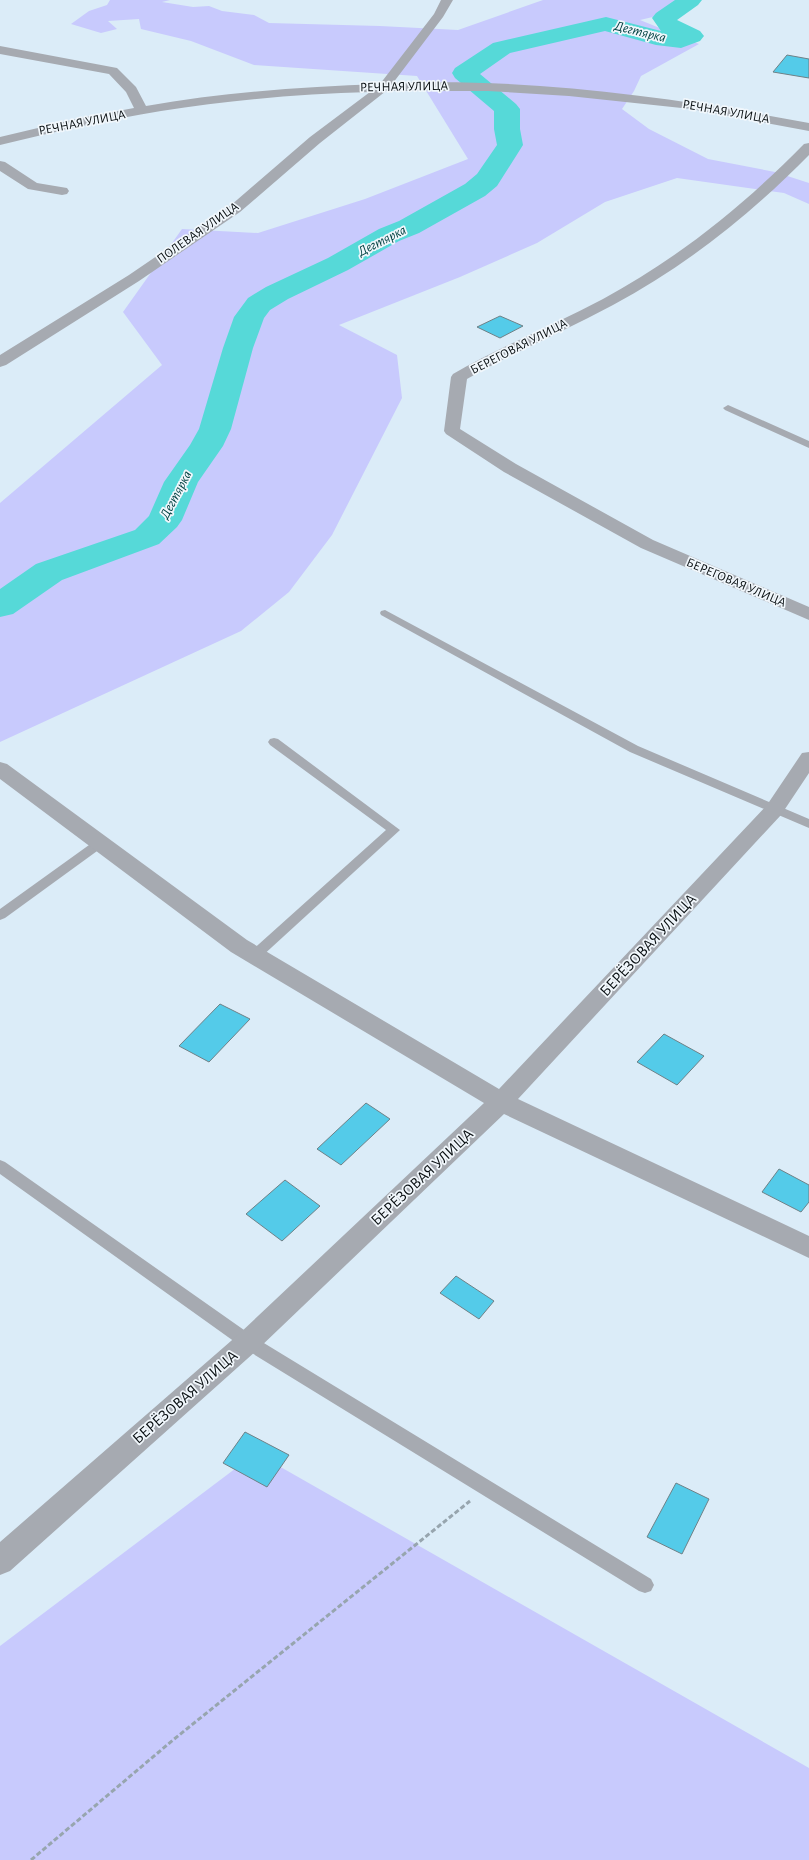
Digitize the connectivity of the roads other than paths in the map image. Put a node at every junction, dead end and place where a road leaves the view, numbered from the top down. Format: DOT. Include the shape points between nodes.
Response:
graph roads {
  1 [pos="447,0"];
  2 [pos="0,50"];
  3 [pos="384,86"];
  4 [pos="142,111"];
  5 [pos="809,127"];
  6 [pos="0,142"];
  7 [pos="809,147"];
  8 [pos="0,165"];
  9 [pos="62,191"];
  10 [pos="0,362"];
  11 [pos="728,408"];
  12 [pos="809,445"];
  13 [pos="385,614"];
  14 [pos="809,614"];
  15 [pos="274,742"];
  16 [pos="809,758"];
  17 [pos="0,769"];
  18 [pos="774,810"];
  19 [pos="809,824"];
  20 [pos="100,843"];
  21 [pos="0,915"];
  22 [pos="255,955"];
  23 [pos="501,1102"];
  24 [pos="0,1166"];
  25 [pos="809,1248"];
  26 [pos="248,1342"];
  27 [pos="0,1561"];
  28 [pos="645,1586"];
  1 -- 3 [label="street, ПОЛЕВАЯ УЛИЦА" via="439,15"];
  2 -- 4 [label="street" via="113,71 132,90"];
  3 -- 4 [label="street, РЕЧНАЯ УЛИЦА" via="256,95"];
  3 -- 5 [label="street, РЕЧНАЯ УЛИЦА" via="528,89 651,100"];
  3 -- 10 [label="street, ПОЛЕВАЯ УЛИЦА" via="235,208 134,278"];
  4 -- 6 [label="street, РЕЧНАЯ УЛИЦА"];
  7 -- 14 [label="street, БЕРЕГОВАЯ УЛИЦА" via="758,198 689,253 628,291 459,377 452,431 510,468 647,544"];
  8 -- 9 [label="street" via="33,186"];
  11 -- 12 [label="lane"];
  13 -- 18 [label="lane" via="634,749"];
  15 -- 22 [label="lane" via="394,830"];
  16 -- 18 [label="street, БЕРЁЗОВАЯ УЛИЦА"];
  17 -- 20 [label="street"];
  18 -- 19 [label="lane"];
  18 -- 23 [label="street, БЕРЁЗОВАЯ УЛИЦА"];
  20 -- 21 [label="lane"];
  20 -- 22 [label="street" via="239,946"];
  22 -- 23 [label="street"];
  23 -- 25 [label="street"];
  23 -- 26 [label="street, БЕРЁЗОВАЯ УЛИЦА"];
  24 -- 26 [label="lane"];
  26 -- 27 [label="street, БЕРЁЗОВАЯ УЛИЦА"];
  26 -- 28 [label="lane"];
}
